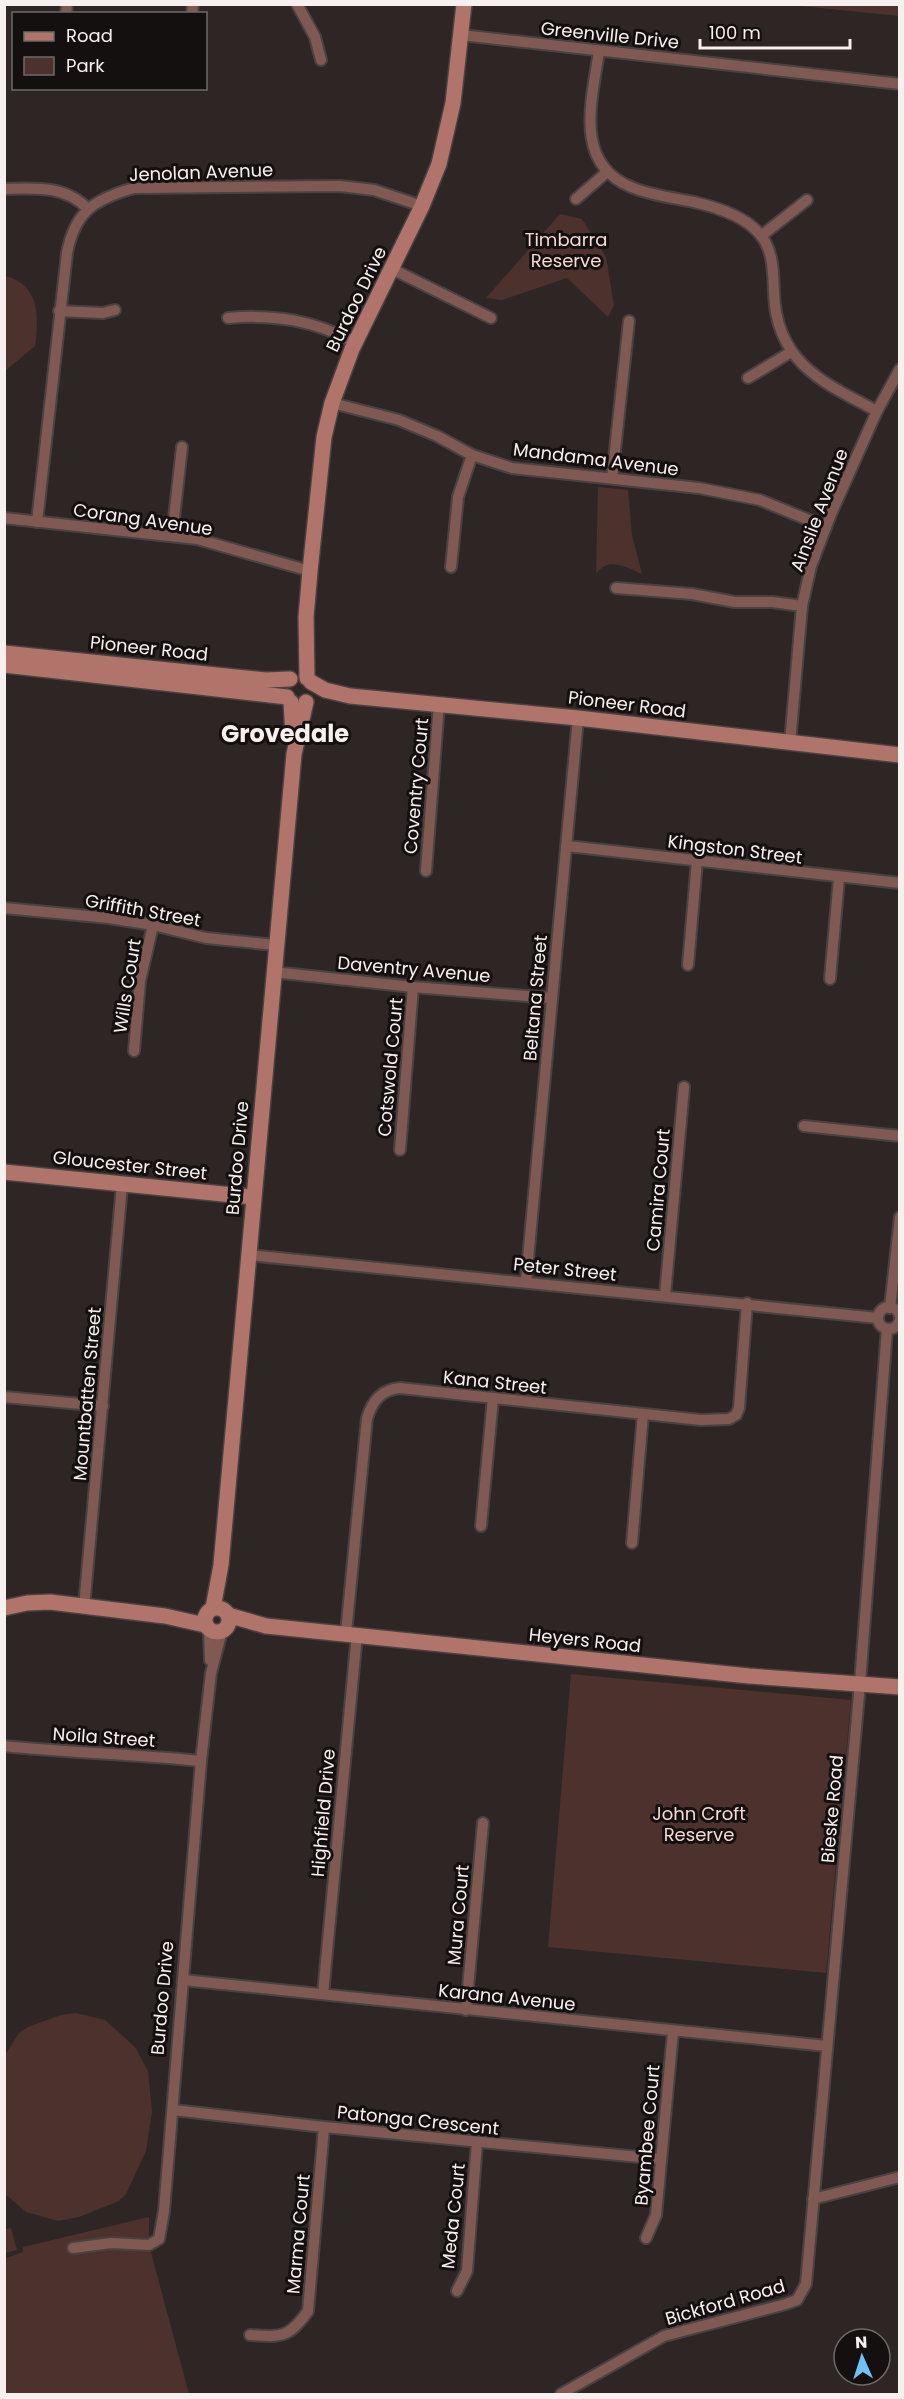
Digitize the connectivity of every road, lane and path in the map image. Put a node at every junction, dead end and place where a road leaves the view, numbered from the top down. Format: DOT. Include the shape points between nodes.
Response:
graph roads {
  1 [pos="297,4"];
  2 [pos="464,4"];
  3 [pos="461,35"];
  4 [pos="599,51"];
  5 [pos="321,60"];
  6 [pos="900,84"];
  7 [pos="607,172"];
  8 [pos="4,189"];
  9 [pos="576,199"];
  10 [pos="807,200"];
  11 [pos="422,206"];
  12 [pos="88,209"];
  13 [pos="761,236"];
  14 [pos="392,269"];
  15 [pos="59,310"];
  16 [pos="115,310"];
  17 [pos="228,318"];
  18 [pos="490,318"];
  19 [pos="629,321"];
  20 [pos="356,343"];
  21 [pos="791,352"];
  22 [pos="900,369"];
  23 [pos="748,378"];
  24 [pos="332,403"];
  25 [pos="877,411"];
  26 [pos="182,447"];
  27 [pos="472,455"];
  28 [pos="612,478"];
  29 [pos="4,518"];
  30 [pos="37,522"];
  31 [pos="826,527"];
  32 [pos="172,536"];
  33 [pos="451,567"];
  34 [pos="310,571"];
  35 [pos="616,588"];
  36 [pos="802,606"];
  37 [pos="4,653"];
  38 [pos="4,665"];
  39 [pos="300,679"];
  40 [pos="350,696"];
  41 [pos="298,701"];
  42 [pos="440,704"];
  43 [pos="578,718"];
  44 [pos="790,743"];
  45 [pos="900,755"];
  46 [pos="567,846"];
  47 [pos="697,861"];
  48 [pos="426,871"];
  49 [pos="839,878"];
  50 [pos="900,883"];
  51 [pos="4,908"];
  52 [pos="153,925"];
  53 [pos="275,945"];
  54 [pos="688,965"];
  55 [pos="273,972"];
  56 [pos="830,979"];
  57 [pos="413,987"];
  58 [pos="552,998"];
  59 [pos="134,1051"];
  60 [pos="684,1087"];
  61 [pos="804,1126"];
  62 [pos="900,1136"];
  63 [pos="400,1150"];
  64 [pos="4,1172"];
  65 [pos="122,1185"];
  66 [pos="253,1197"];
  67 [pos="900,1217"];
  68 [pos="248,1255"];
  69 [pos="526,1281"];
  70 [pos="665,1295"];
  71 [pos="747,1303"];
  72 [pos="890,1308"];
  73 [pos="878,1318"];
  74 [pos="899,1320"];
  75 [pos="887,1329"];
  76 [pos="4,1397"];
  77 [pos="493,1398"];
  78 [pos="103,1406"];
  79 [pos="643,1414"];
  80 [pos="481,1527"];
  81 [pos="632,1543"];
  82 [pos="81,1606"];
  83 [pos="4,1608"];
  84 [pos="4,1615"];
  85 [pos="217,1620"];
  86 [pos="351,1634"];
  87 [pos="860,1683"];
  88 [pos="900,1687"];
  89 [pos="4,1746"];
  90 [pos="201,1761"];
  91 [pos="483,1823"];
  92 [pos="183,1980"];
  93 [pos="323,1994"];
  94 [pos="466,2010"];
  95 [pos="673,2032"];
  96 [pos="827,2046"];
  97 [pos="173,2110"];
  98 [pos="324,2127"];
  99 [pos="477,2142"];
  100 [pos="661,2159"];
  101 [pos="900,2177"];
  102 [pos="813,2199"];
  103 [pos="646,2238"];
  104 [pos="74,2248"];
  105 [pos="457,2291"];
  106 [pos="803,2291"];
  107 [pos="250,2335"];
  108 [pos="561,2394"];
  1 -- 5 [label="street" via="315,37"];
  2 -- 3 [label="street, Burdoo Drive"];
  3 -- 4 [label="street, Greenville Drive"];
  3 -- 11 [label="street, Burdoo Drive" via="447,136"];
  4 -- 6 [label="street, Greenville Drive"];
  4 -- 7 [label="street" via="591,137 600,165"];
  7 -- 9 [label="street"];
  7 -- 13 [label="street" via="634,188 714,207 742,219"];
  8 -- 12 [label="street" via="58,190"];
  10 -- 13 [label="street"];
  11 -- 12 [label="street, Jenolan Avenue" via="374,190 340,186 158,187 116,193"];
  11 -- 14 [label="street, Burdoo Drive"];
  12 -- 15 [label="street, Jenolan Avenue" via="78,219 69,240"];
  13 -- 21 [label="street" via="771,258 775,312"];
  14 -- 18 [label="street"];
  14 -- 20 [label="street, Burdoo Drive"];
  15 -- 16 [label="street" via="103,314"];
  15 -- 30 [label="street, Jenolan Avenue"];
  17 -- 20 [label="street" via="291,318"];
  19 -- 28 [label="street"];
  20 -- 24 [label="street, Burdoo Drive"];
  21 -- 23 [label="street"];
  21 -- 25 [label="street" via="824,384"];
  22 -- 25 [label="street, Ainslie Avenue"];
  24 -- 27 [label="street, Mandama Avenue" via="399,420"];
  24 -- 34 [label="street, Burdoo Drive" via="324,437"];
  25 -- 31 [label="street, Ainslie Avenue"];
  26 -- 32 [label="street"];
  27 -- 28 [label="street, Mandama Avenue" via="512,468"];
  27 -- 33 [label="street" via="458,498"];
  28 -- 31 [label="street, Mandama Avenue" via="760,500"];
  29 -- 30 [label="street, Corang Avenue"];
  30 -- 32 [label="street, Corang Avenue"];
  31 -- 36 [label="street, Ainslie Avenue" via="811,566"];
  32 -- 34 [label="street, Corang Avenue" via="197,539"];
  34 -- 39 [label="street, Burdoo Drive"];
  35 -- 36 [label="street"];
  36 -- 44 [label="street, Ainslie Avenue"];
  37 -- 39 [label="street, Pioneer Road" via="266,680"];
  38 -- 41 [label="street, Pioneer Road"];
  39 -- 40 [label="street, Pioneer Road"];
  39 -- 41 [label="street" via="286,684"];
  39 -- 41 [label="street" via="314,688 313,695"];
  40 -- 41 [label="street, Pioneer Road"];
  40 -- 42 [label="street, Pioneer Road"];
  41 -- 53 [label="street, Burdoo Drive"];
  42 -- 43 [label="street, Pioneer Road"];
  42 -- 48 [label="street, Coventry Court"];
  43 -- 44 [label="street, Pioneer Road"];
  43 -- 46 [label="street, Beltana Street"];
  44 -- 45 [label="street, Pioneer Road"];
  46 -- 47 [label="street, Kingston Street"];
  46 -- 58 [label="street, Beltana Street"];
  47 -- 49 [label="street, Kingston Street"];
  47 -- 54 [label="street"];
  49 -- 50 [label="street, Kingston Street"];
  49 -- 56 [label="street"];
  51 -- 52 [label="street, Griffith Street"];
  52 -- 53 [label="street, Griffith Street" via="206,938"];
  52 -- 59 [label="street, Wills Court" via="140,981"];
  53 -- 55 [label="street, Burdoo Drive"];
  55 -- 57 [label="street, Daventry Avenue"];
  55 -- 66 [label="street, Burdoo Drive"];
  57 -- 58 [label="street, Daventry Avenue"];
  57 -- 63 [label="street, Cotswold Court"];
  58 -- 69 [label="street, Beltana Street"];
  60 -- 70 [label="street, Camira Court"];
  61 -- 62 [label="street"];
  64 -- 65 [label="street, Gloucester Street"];
  65 -- 66 [label="street, Gloucester Street"];
  65 -- 78 [label="street, Mountbatten Street"];
  66 -- 68 [label="street, Burdoo Drive"];
  67 -- 72 [label="street"];
  68 -- 69 [label="street, Peter Street"];
  68 -- 85 [label="street, Burdoo Drive"];
  69 -- 70 [label="street, Peter Street"];
  70 -- 71 [label="street, Peter Street"];
  71 -- 73 [label="street, Peter Street"];
  71 -- 79 [label="street, Kana Street" via="736,1415 701,1420"];
  72 -- 73 [label="street" via="882,1310"];
  72 -- 74 [label="street" via="898,1313"];
  73 -- 75 [label="street"];
  74 -- 75 [label="street"];
  75 -- 87 [label="street, Bieske Road"];
  76 -- 78 [label="street"];
  77 -- 79 [label="street, Kana Street"];
  77 -- 80 [label="street"];
  77 -- 86 [label="street, Kana Street" via="400,1388 379,1395 371,1406"];
  78 -- 82 [label="street, Mountbatten Street"];
  79 -- 81 [label="street"];
  82 -- 83 [label="street, Heyers Road" via="27,1602"];
  82 -- 84 [label="street, Heyers Road"];
  82 -- 85 [label="street, Heyers Road"];
  85 -- 86 [label="street, Heyers Road"];
  85 -- 90 [label="street, Burdoo Drive"];
  86 -- 87 [label="street, Heyers Road" via="738,1675"];
  86 -- 93 [label="street, Highfield Drive"];
  87 -- 88 [label="street, Heyers Road"];
  87 -- 96 [label="street, Bieske Road"];
  89 -- 90 [label="street, Noila Street"];
  90 -- 92 [label="street, Burdoo Drive"];
  91 -- 94 [label="street, Mura Court"];
  92 -- 93 [label="street, Karana Avenue"];
  92 -- 97 [label="street, Burdoo Drive"];
  93 -- 94 [label="street, Karana Avenue"];
  94 -- 95 [label="street, Karana Avenue"];
  95 -- 96 [label="street, Karana Avenue"];
  95 -- 100 [label="street, Byambee Court"];
  96 -- 102 [label="street, Bieske Road"];
  97 -- 98 [label="street, Patonga Crescent"];
  97 -- 104 [label="street, Burdoo Drive" via="159,2239 149,2245 111,2243"];
  98 -- 99 [label="street, Patonga Crescent"];
  98 -- 107 [label="street, Marma Court" via="308,2311 295,2330 275,2337"];
  99 -- 100 [label="street, Patonga Crescent"];
  99 -- 105 [label="street, Meda Court" via="467,2271"];
  100 -- 103 [label="street, Byambee Court" via="657,2215"];
  101 -- 102 [label="street"];
  102 -- 106 [label="street, Bieske Road"];
  106 -- 108 [label="street, Bickford Road" via="797,2300 786,2304 664,2336"];
}
